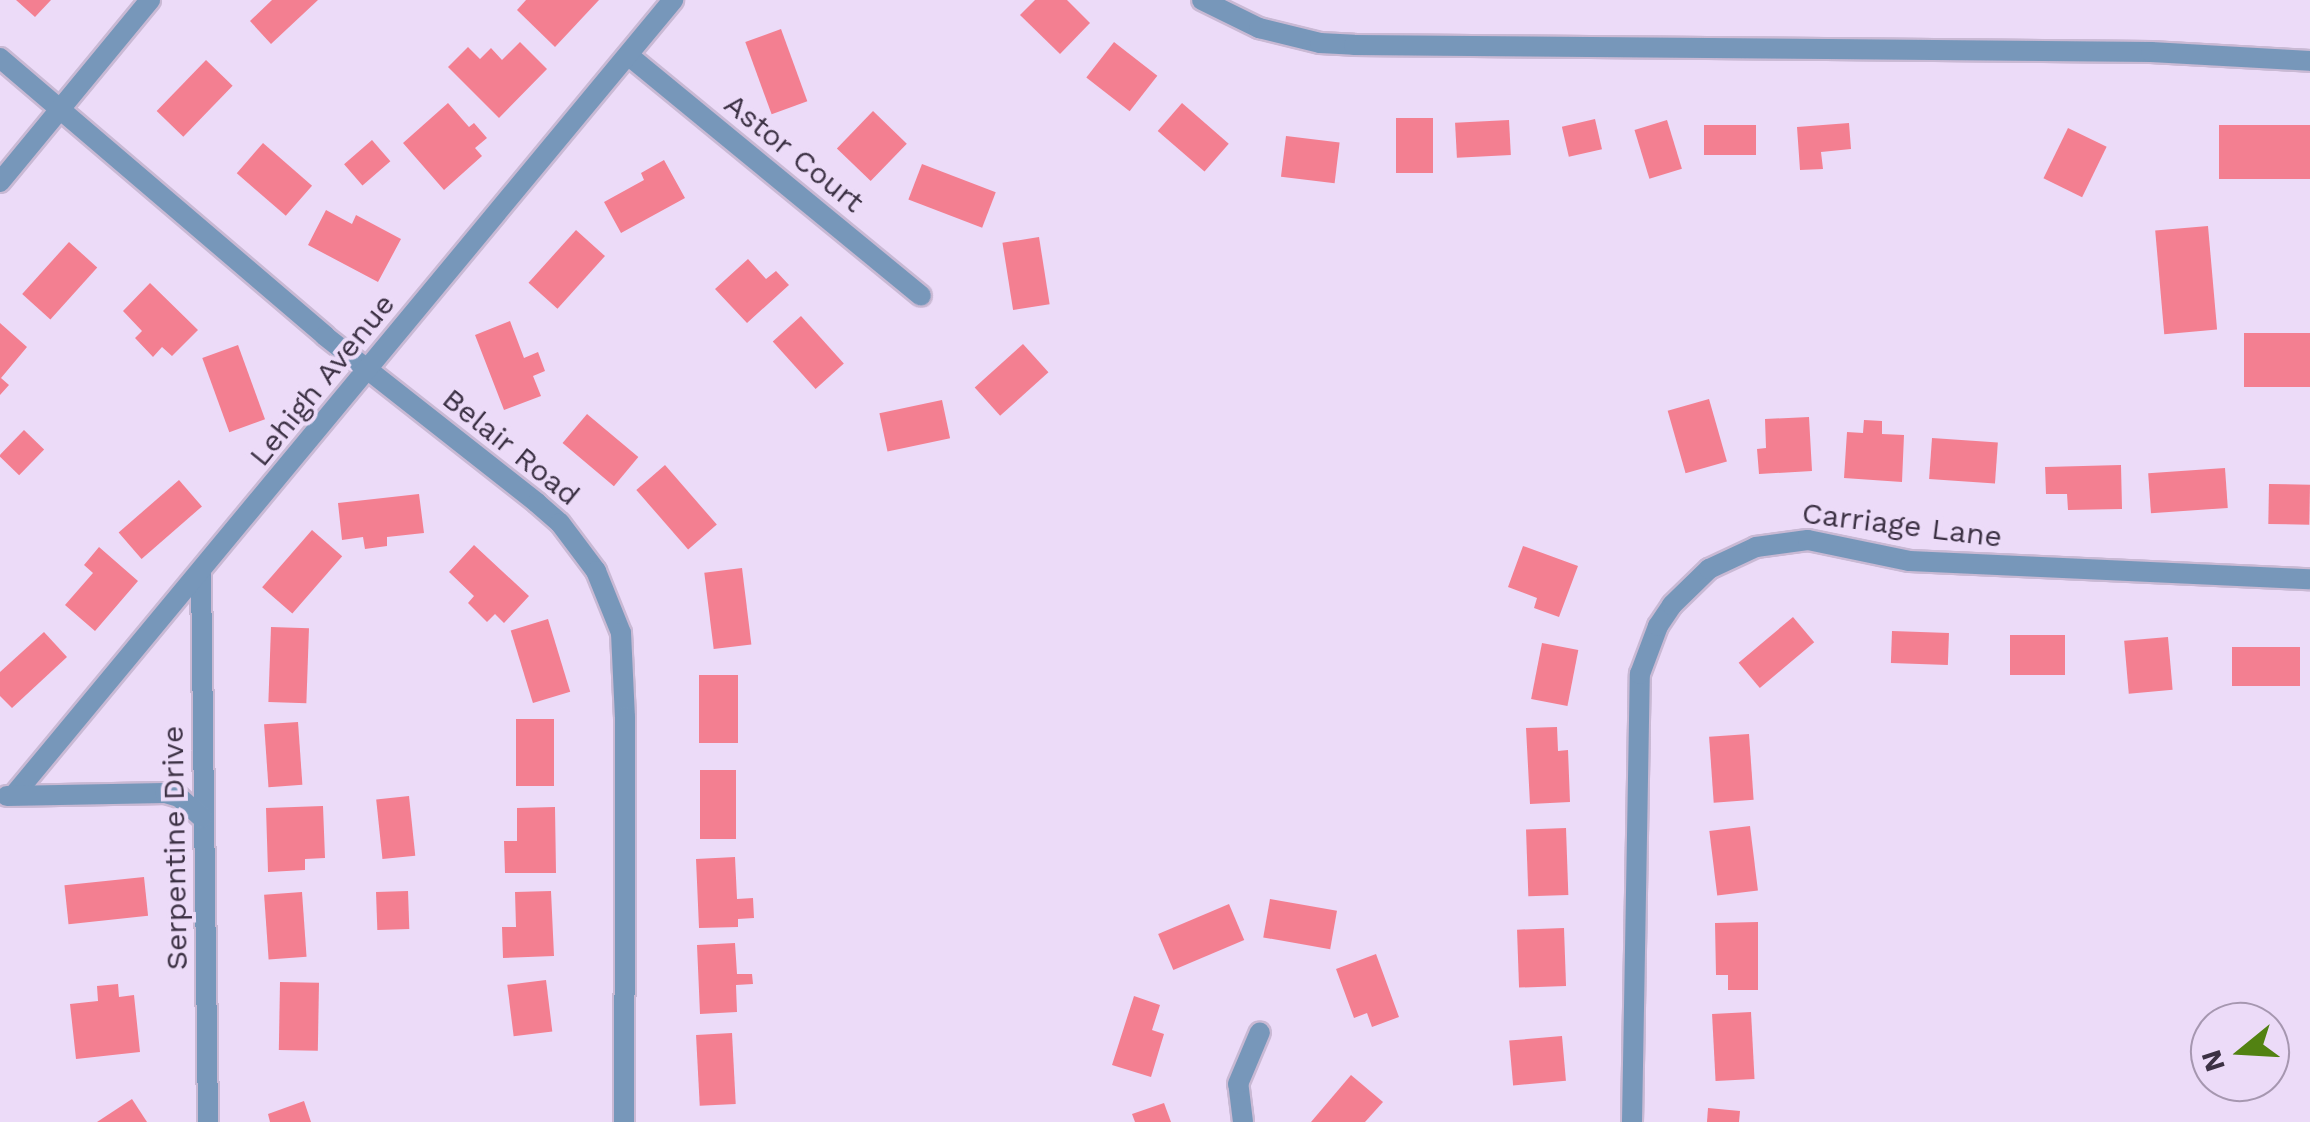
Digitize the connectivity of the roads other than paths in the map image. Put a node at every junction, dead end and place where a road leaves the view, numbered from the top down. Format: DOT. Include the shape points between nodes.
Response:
graph roads {
  1 [pos="150,0"];
  2 [pos="673,0"];
  3 [pos="1202,0"];
  4 [pos="628,56"];
  5 [pos="0,58"];
  6 [pos="2310,60"];
  7 [pos="60,108"];
  8 [pos="0,182"];
  9 [pos="921,296"];
  10 [pos="368,370"];
  11 [pos="201,572"];
  12 [pos="2310,579"];
  13 [pos="7,796"];
  14 [pos="202,818"];
  15 [pos="1260,1032"];
  16 [pos="208,1122"];
  17 [pos="624,1122"];
  18 [pos="1243,1122"];
  19 [pos="1632,1122"];
  1 -- 7 [label="street"];
  2 -- 4 [label="street, Lehigh Avenue"];
  3 -- 6 [label="street" via="1259,28 1354,45 2151,52"];
  4 -- 9 [label="street, Astor Court"];
  4 -- 10 [label="street, Lehigh Avenue"];
  5 -- 7 [label="street, Belair Road"];
  7 -- 8 [label="street"];
  7 -- 10 [label="street, Belair Road"];
  10 -- 11 [label="street, Lehigh Avenue"];
  10 -- 17 [label="street, Belair Road" via="560,523 609,598 621,634 625,717"];
  11 -- 13 [label="street, Lehigh Avenue"];
  11 -- 14 [label="street, Serpentine Drive"];
  12 -- 19 [label="street, Carriage Lane" via="1969,566 1808,540 1756,547 1709,570 1658,626 1640,674"];
  13 -- 14 [label="street, Lehigh Avenue" via="165,793 179,796"];
  14 -- 16 [label="street, Serpentine Drive"];
  15 -- 18 [label="street" via="1238,1084"];
}
